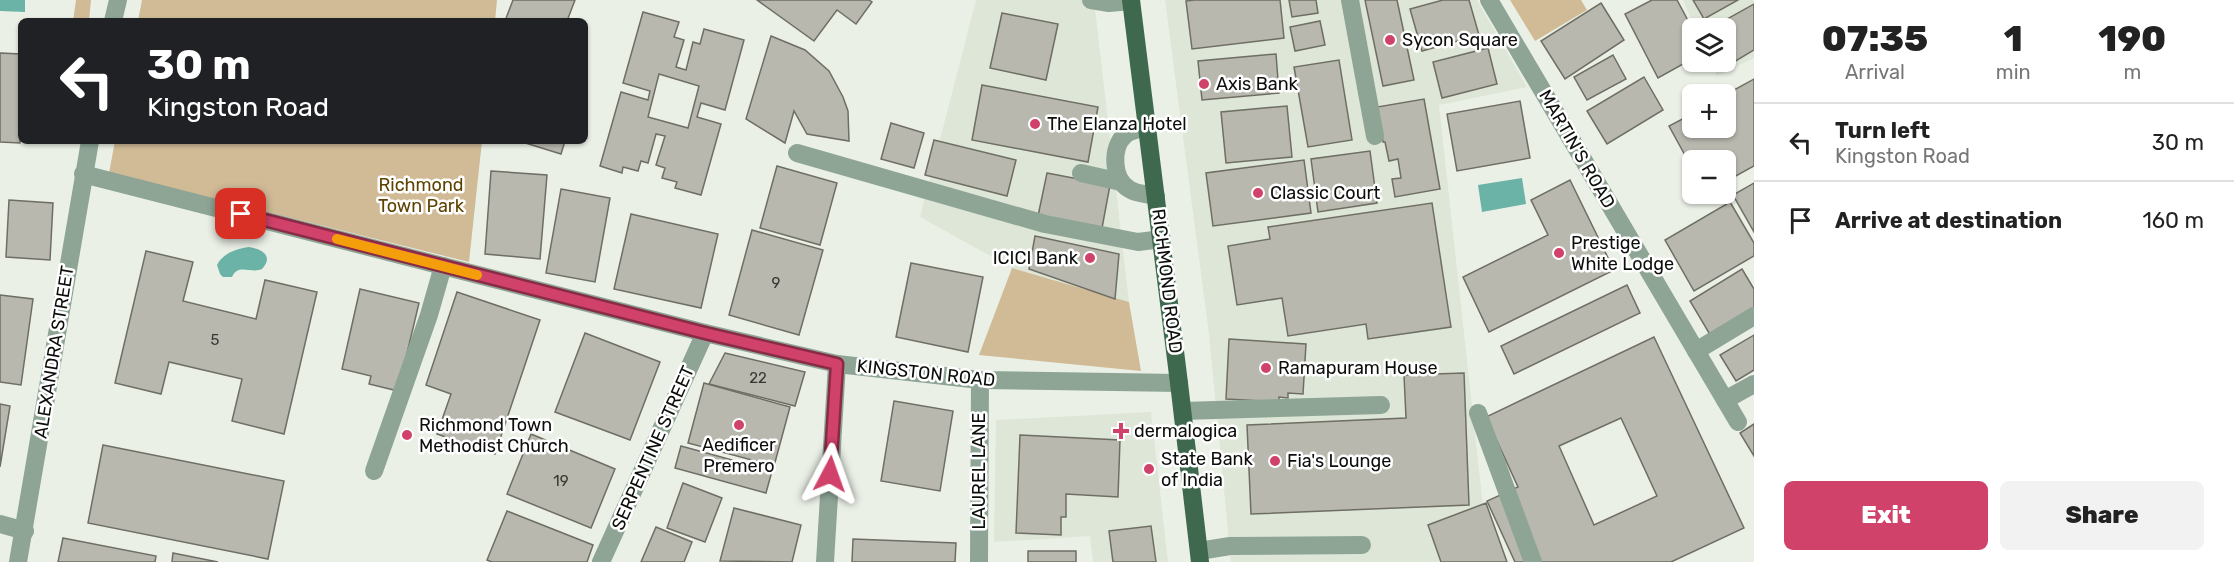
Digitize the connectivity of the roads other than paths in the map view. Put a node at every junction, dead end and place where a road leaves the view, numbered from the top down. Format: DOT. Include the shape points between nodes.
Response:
graph roads {
  1 [pos="118,0"];
  2 [pos="1091,0"];
  3 [pos="1131,0"];
  4 [pos="1350,0"];
  5 [pos="1489,0"];
  6 [pos="114,18"];
  7 [pos="1147,127"];
  8 [pos="1375,136"];
  9 [pos="89,144"];
  10 [pos="797,153"];
  11 [pos="83,174"];
  12 [pos="1081,174"];
  13 [pos="1121,182"];
  14 [pos="1156,196"];
  15 [pos="1161,239"];
  16 [pos="443,266"];
  17 [pos="1754,316"];
  18 [pos="705,333"];
  19 [pos="1696,351"];
  20 [pos="837,364"];
  21 [pos="980,380"];
  22 [pos="1179,383"];
  23 [pos="1754,384"];
  24 [pos="1725,400"];
  25 [pos="1381,405"];
  26 [pos="1183,411"];
  27 [pos="1478,413"];
  28 [pos="1738,422"];
  29 [pos="374,471"];
  30 [pos="0,524"];
  31 [pos="25,531"];
  32 [pos="1362,545"];
  33 [pos="1199,556"];
  34 [pos="18,562"];
  35 [pos="601,562"];
  36 [pos="825,562"];
  37 [pos="979,562"];
  38 [pos="1533,562"];
  1 -- 6 [label="street"];
  2 -- 3 [label="street"];
  3 -- 7 [label="main road, RICHMOND ROAD"];
  4 -- 8 [label="street"];
  5 -- 19 [label="street, MARTIN'S ROAD"];
  7 -- 13 [label="street" via="1119,142 1116,160"];
  7 -- 14 [label="main road, RICHMOND ROAD"];
  9 -- 11 [label="street, ALEXANDRA STREET"];
  10 -- 15 [label="street" via="1045,224 1138,242"];
  11 -- 16 [label="street, KINGSTON ROAD"];
  11 -- 31 [label="street, ALEXANDRA STREET"];
  12 -- 13 [label="street"];
  13 -- 14 [label="street" via="1132,191"];
  14 -- 15 [label="main road, RICHMOND ROAD"];
  15 -- 22 [label="main road, RICHMOND ROAD"];
  16 -- 18 [label="street, KINGSTON ROAD"];
  16 -- 29 [label="street"];
  17 -- 19 [label="street"];
  18 -- 20 [label="street, KINGSTON ROAD"];
  18 -- 35 [label="street, SERPENTINE STREET"];
  19 -- 24 [label="street, MARTIN'S ROAD"];
  20 -- 21 [label="street, KINGSTON ROAD"];
  20 -- 36 [label="street"];
  21 -- 22 [label="street, KINGSTON ROAD"];
  21 -- 37 [label="street, LAUREL LANE"];
  22 -- 26 [label="main road, RICHMOND ROAD"];
  23 -- 24 [label="street"];
  24 -- 28 [label="street, MARTIN'S ROAD"];
  25 -- 26 [label="street"];
  26 -- 33 [label="main road, RICHMOND ROAD"];
  27 -- 38 [label="street"];
  30 -- 31 [label="street"];
  31 -- 34 [label="street, ALEXANDRA STREET"];
  32 -- 33 [label="street" via="1230,546"];
}
